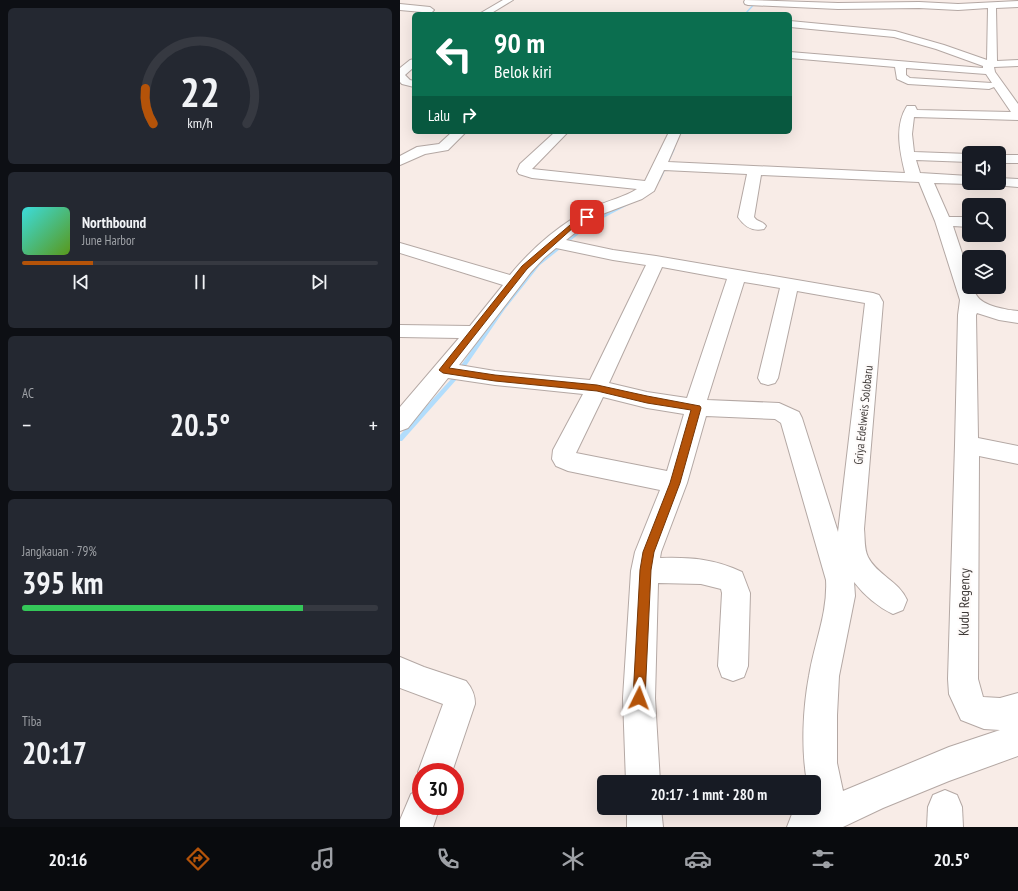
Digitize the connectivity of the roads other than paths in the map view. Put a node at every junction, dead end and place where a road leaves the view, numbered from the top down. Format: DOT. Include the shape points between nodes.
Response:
graph roads {
  1 [pos="508,0"];
  2 [pos="750,3"];
  3 [pos="1018,4"];
  4 [pos="992,6"];
  5 [pos="400,7"];
  6 [pos="428,12"];
  7 [pos="487,12"];
  8 [pos="792,24"];
  9 [pos="792,55"];
  10 [pos="1018,63"];
  11 [pos="412,64"];
  12 [pos="900,64"];
  13 [pos="990,66"];
  14 [pos="400,73"];
  15 [pos="400,76"];
  16 [pos="412,84"];
  17 [pos="989,86"];
  18 [pos="1018,113"];
  19 [pos="1018,116"];
  20 [pos="458,134"];
  21 [pos="560,134"];
  22 [pos="674,134"];
  23 [pos="908,156"];
  24 [pos="962,158"];
  25 [pos="1006,159"];
  26 [pos="1018,159"];
  27 [pos="400,161"];
  28 [pos="664,166"];
  29 [pos="755,170"];
  30 [pos="919,178"];
  31 [pos="962,180"];
  32 [pos="605,181"];
  33 [pos="1006,182"];
  34 [pos="1018,183"];
  35 [pos="650,186"];
  36 [pos="589,204"];
  37 [pos="943,221"];
  38 [pos="962,222"];
  39 [pos="758,226"];
  40 [pos="558,244"];
  41 [pos="400,248"];
  42 [pos="656,261"];
  43 [pos="738,275"];
  44 [pos="512,282"];
  45 [pos="790,284"];
  46 [pos="969,300"];
  47 [pos="1018,317"];
  48 [pos="400,331"];
  49 [pos="475,332"];
  50 [pos="454,371"];
  51 [pos="768,378"];
  52 [pos="599,385"];
  53 [pos="697,404"];
  54 [pos="400,422"];
  55 [pos="967,445"];
  56 [pos="1018,455"];
  57 [pos="675,483"];
  58 [pos="645,570"];
  59 [pos="893,600"];
  60 [pos="733,666"];
  61 [pos="400,672"];
  62 [pos="1018,710"];
  63 [pos="1018,740"];
  64 [pos="438,763"];
  65 [pos="643,775"];
  66 [pos="420,815"];
  67 [pos="644,815"];
  68 [pos="817,821"];
  69 [pos="415,827"];
  70 [pos="645,827"];
  1 -- 7 [label="street"];
  2 -- 4 [label="street"];
  3 -- 4 [label="street"];
  4 -- 13 [label="street"];
  5 -- 6 [label="street" via="430,10"];
  8 -- 13 [label="street" via="895,34 940,47"];
  9 -- 12 [label="street"];
  10 -- 13 [label="street"];
  11 -- 14 [label="street"];
  12 -- 13 [label="street"];
  12 -- 17 [label="street" via="901,77 908,81"];
  13 -- 18 [label="street"];
  15 -- 16 [label="street"];
  19 -- 23 [label="street" via="910,111 906,120"];
  20 -- 27 [label="street" via="442,147 422,150"];
  21 -- 32 [label="street" via="525,167 524,171"];
  22 -- 28 [label="street"];
  23 -- 24 [label="street"];
  23 -- 30 [label="street"];
  25 -- 26 [label="street"];
  28 -- 29 [label="street"];
  28 -- 35 [label="street"];
  29 -- 30 [label="street"];
  29 -- 39 [label="street" via="746,217 750,223"];
  30 -- 31 [label="street"];
  30 -- 37 [label="street"];
  32 -- 35 [label="street"];
  32 -- 36 [label="street"];
  33 -- 34 [label="street"];
  35 -- 36 [label="street" via="637,196 600,210"];
  36 -- 40 [label="street"];
  37 -- 38 [label="street"];
  37 -- 46 [label="street"];
  40 -- 42 [label="street, Griya Edelweis Solobaru"];
  40 -- 44 [label="street" via="529,263"];
  41 -- 44 [label="street"];
  42 -- 43 [label="street, Griya Edelweis Solobaru"];
  42 -- 52 [label="street"];
  43 -- 45 [label="street, Griya Edelweis Solobaru"];
  43 -- 53 [label="street"];
  44 -- 49 [label="street"];
  45 -- 51 [label="street"];
  45 -- 59 [label="street, Griya Edelweis Solobaru" via="870,298 874,302 851,529 854,554 862,572"];
  46 -- 47 [label="street" via="978,307"];
  46 -- 55 [label="street, Kudu Regency"];
  48 -- 49 [label="street"];
  49 -- 50 [label="street"];
  50 -- 52 [label="street" via="495,378"];
  50 -- 54 [label="street"];
  52 -- 53 [label="street" via="647,400"];
  52 -- 57 [label="street" via="564,450 564,459 614,472"];
  53 -- 57 [label="street"];
  53 -- 68 [label="street" via="779,411 791,418 840,580 841,596 824,676"];
  55 -- 56 [label="street"];
  55 -- 62 [label="street, Kudu Regency" via="963,679 965,694 972,709 985,714 1003,715"];
  57 -- 58 [label="street" via="648,552"];
  58 -- 60 [label="street" via="704,571 724,576 732,581 736,593"];
  58 -- 65 [label="street" via="639,698"];
  61 -- 64 [label="street" via="455,692 459,697 459,704"];
  63 -- 68 [label="street" via="879,792"];
  66 -- 69 [label="street"];
  67 -- 70 [label="street"];
}
